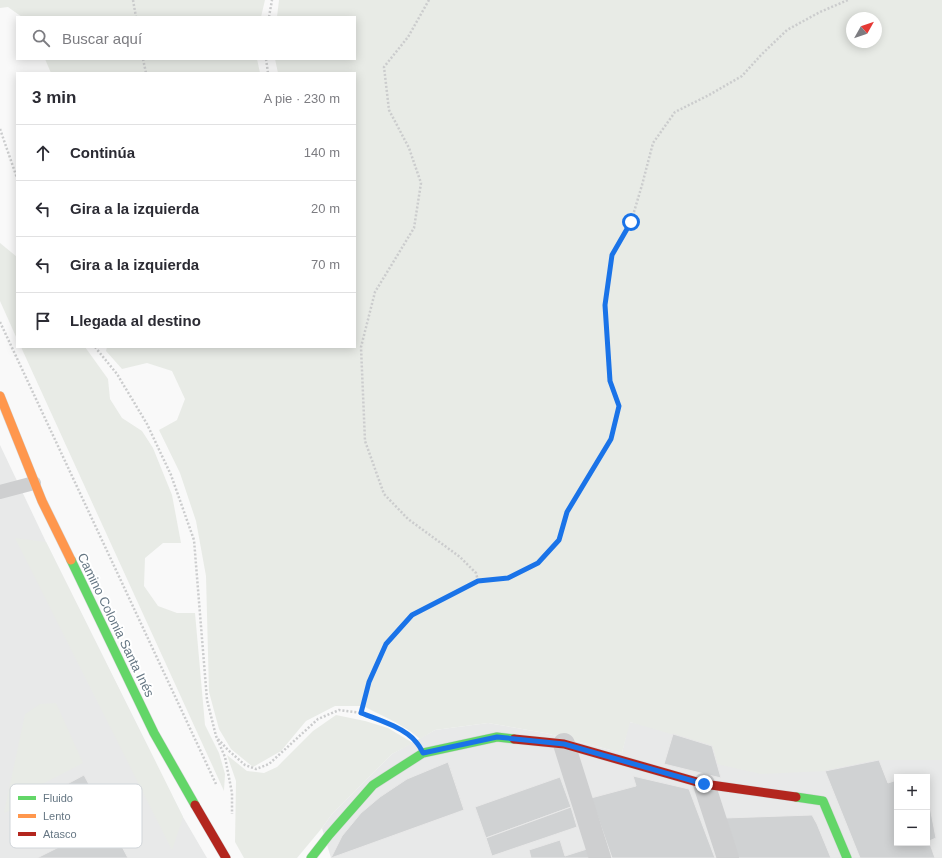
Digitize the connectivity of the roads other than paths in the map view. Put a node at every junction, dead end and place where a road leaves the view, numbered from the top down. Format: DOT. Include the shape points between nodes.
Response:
graph roads {
  1 [pos="0,396"];
  2 [pos="34,483"];
  3 [pos="0,492"];
  4 [pos="564,744"];
  5 [pos="704,784"];
  6 [pos="226,858"];
  7 [pos="311,858"];
  8 [pos="600,858"];
  9 [pos="728,858"];
  10 [pos="847,858"];
  1 -- 2 [label="street, Camino Colonia Santa Inés"];
  2 -- 3 [label="lane"];
  2 -- 6 [label="street, Camino Colonia Santa Inés" via="154,733"];
  4 -- 5 [label="street"];
  4 -- 7 [label="street" via="497,737 423,753 373,785"];
  4 -- 8 [label="street"];
  5 -- 9 [label="street"];
  5 -- 10 [label="street" via="823,801"];
}
